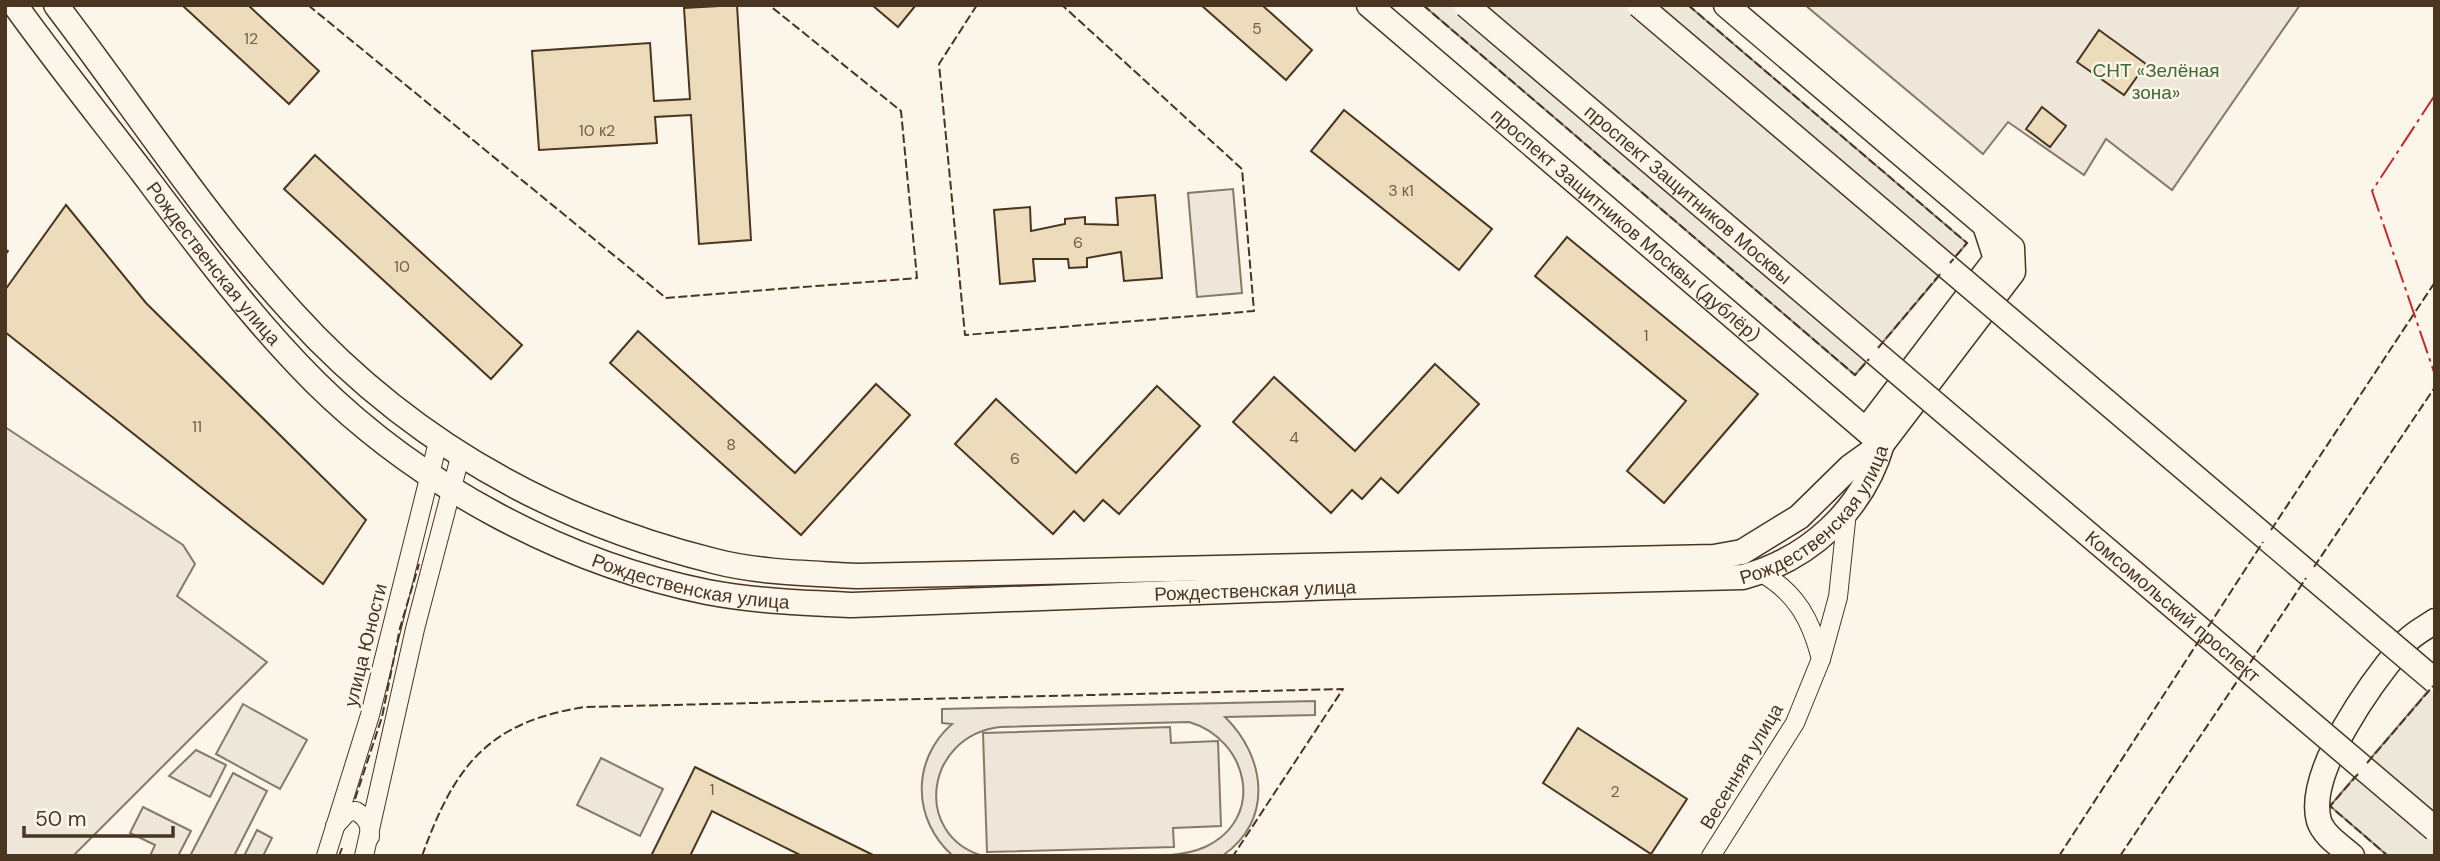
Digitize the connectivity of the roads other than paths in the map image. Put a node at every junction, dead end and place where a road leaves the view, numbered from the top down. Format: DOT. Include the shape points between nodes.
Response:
graph roads {
  1 [pos="15,5"];
  2 [pos="56,5"];
  3 [pos="1369,5"];
  4 [pos="1465,5"];
  5 [pos="1639,5"];
  6 [pos="1726,5"];
  7 [pos="1984,225"];
  8 [pos="1910,383"];
  9 [pos="438,442"];
  10 [pos="1873,448"];
  11 [pos="460,457"];
  12 [pos="430,474"];
  13 [pos="452,488"];
  14 [pos="1847,512"];
  15 [pos="1760,572"];
  16 [pos="2435,621"];
  17 [pos="1821,659"];
  18 [pos="2435,681"];
  19 [pos="2435,829"];
  20 [pos="332,830"];
  21 [pos="367,848"];
  22 [pos="326,856"];
  23 [pos="1711,856"];
  24 [pos="2352,856"];
  1 -- 12 [label="street, Рождественская улица" via="261,323 316,383 374,434"];
  2 -- 9 [label="street, Рождественская улица" via="291,312 394,411"];
  3 -- 10 [label="street, проспект Защитников Москвы (дублёр)"];
  4 -- 8 [label="street, проспект Защитников Москвы, bridge"];
  5 -- 18 [label="street, bridge"];
  6 -- 7 [label="street"];
  7 -- 10 [label="street" via="1996,259"];
  7 -- 10 [label="street" via="2012,248 2013,272"];
  8 -- 19 [label="street, Комсомольский проспект, bridge"];
  9 -- 11 [label="street, Рождественская улица"];
  9 -- 12 [label="street, улица Юности"];
  10 -- 11 [label="street, Рождественская улица" via="1790,524 1742,552 1714,557 857,576 715,561 618,532"];
  10 -- 14 [label="street, Рождественская улица"];
  11 -- 13 [label="street"];
  12 -- 13 [label="street, Рождественская улица"];
  12 -- 20 [label="street, улица Юности" via="370,715"];
  13 -- 15 [label="street, Рождественская улица" via="605,563 705,591 787,602 960,603 1335,587 1683,580"];
  13 -- 21 [label="street" via="415,629"];
  14 -- 15 [label="street, Рождественская улица" via="1799,554"];
  14 -- 17 [label="street, Весенняя улица" via="1842,578"];
  15 -- 17 [label="street" via="1796,599 1812,626"];
  16 -- 24 [label="street" via="2406,641 2370,690 2340,739 2320,785 2319,821"];
  17 -- 23 [label="street, Весенняя улица" via="1796,723"];
  20 -- 21 [label="street" via="348,812 356,811 370,826"];
  20 -- 22 [label="street, улица Юности"];
}
